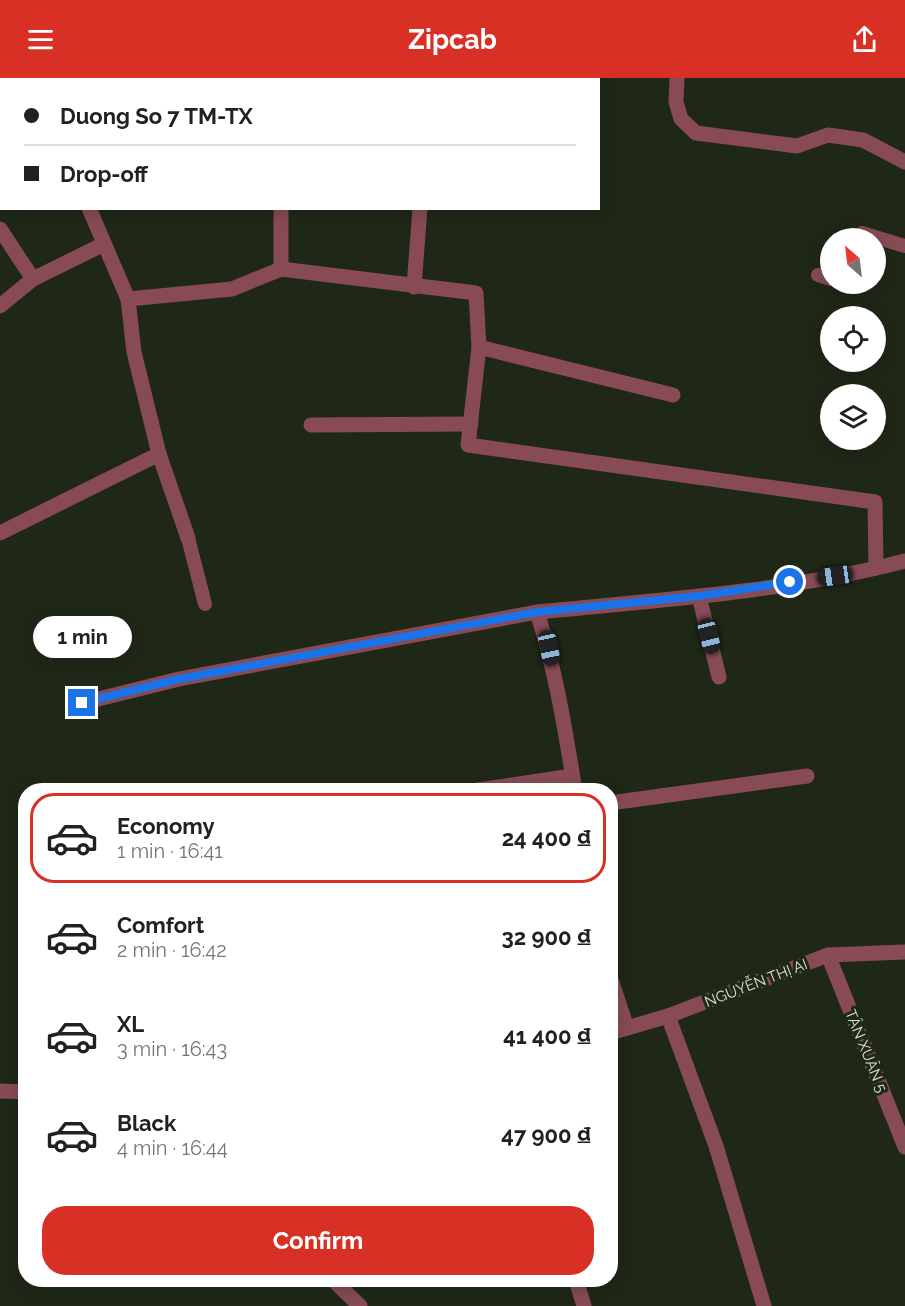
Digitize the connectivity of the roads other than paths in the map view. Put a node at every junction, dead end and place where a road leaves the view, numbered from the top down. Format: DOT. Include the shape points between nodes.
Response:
graph roads {
  1 [pos="677,78"];
  2 [pos="905,162"];
  3 [pos="90,210"];
  4 [pos="281,210"];
  5 [pos="420,210"];
  6 [pos="0,229"];
  7 [pos="886,240"];
  8 [pos="104,244"];
  9 [pos="905,246"];
  10 [pos="281,269"];
  11 [pos="33,279"];
  12 [pos="414,286"];
  13 [pos="128,299"];
  14 [pos="0,306"];
  15 [pos="479,346"];
  16 [pos="673,395"];
  17 [pos="471,424"];
  18 [pos="311,425"];
  19 [pos="159,454"];
  20 [pos="0,533"];
  21 [pos="188,538"];
  22 [pos="905,561"];
  23 [pos="876,568"];
  24 [pos="699,596"];
  25 [pos="204,604"];
  26 [pos="537,612"];
  27 [pos="719,677"];
  28 [pos="82,703"];
  29 [pos="807,776"];
  30 [pos="573,783"];
  31 [pos="618,802"];
  32 [pos="905,952"];
  33 [pos="828,955"];
  34 [pos="618,1000"];
  35 [pos="668,1017"];
  36 [pos="627,1028"];
  37 [pos="618,1031"];
  38 [pos="0,1092"];
  39 [pos="18,1092"];
  40 [pos="905,1147"];
  41 [pos="340,1287"];
  42 [pos="578,1287"];
  43 [pos="360,1306"];
  44 [pos="584,1306"];
  45 [pos="764,1306"];
  1 -- 2 [label="street" via="676,102 681,119 696,133 797,146 828,135 863,140"];
  3 -- 8 [label="street"];
  4 -- 10 [label="street"];
  5 -- 12 [label="street"];
  6 -- 11 [label="street"];
  7 -- 9 [label="lane"];
  8 -- 11 [label="street"];
  8 -- 13 [label="street"];
  10 -- 12 [label="street"];
  10 -- 13 [label="street" via="232,289"];
  11 -- 14 [label="street"];
  12 -- 15 [label="street" via="476,293"];
  13 -- 19 [label="street" via="134,352"];
  15 -- 16 [label="street"];
  15 -- 17 [label="street"];
  17 -- 18 [label="street"];
  17 -- 23 [label="street" via="468,445 875,502"];
  19 -- 20 [label="street"];
  19 -- 21 [label="street"];
  21 -- 25 [label="lane"];
  22 -- 23 [label="street"];
  23 -- 24 [label="street"];
  24 -- 26 [label="street"];
  24 -- 27 [label="street"];
  26 -- 28 [label="street" via="179,679"];
  26 -- 30 [label="street" via="549,648"];
  29 -- 31 [label="street"];
  32 -- 33 [label="street, NGUYỄN THỊ AI"];
  33 -- 35 [label="street, NGUYỄN THỊ AI"];
  33 -- 40 [label="street, TÂN XUÂN 5"];
  34 -- 36 [label="street"];
  35 -- 36 [label="street, NGUYỄN THỊ AI"];
  35 -- 45 [label="street" via="716,1146"];
  36 -- 37 [label="street, NGUYỄN THỊ AI"];
  38 -- 39 [label="street"];
  41 -- 43 [label="street"];
  42 -- 44 [label="street"];
}
